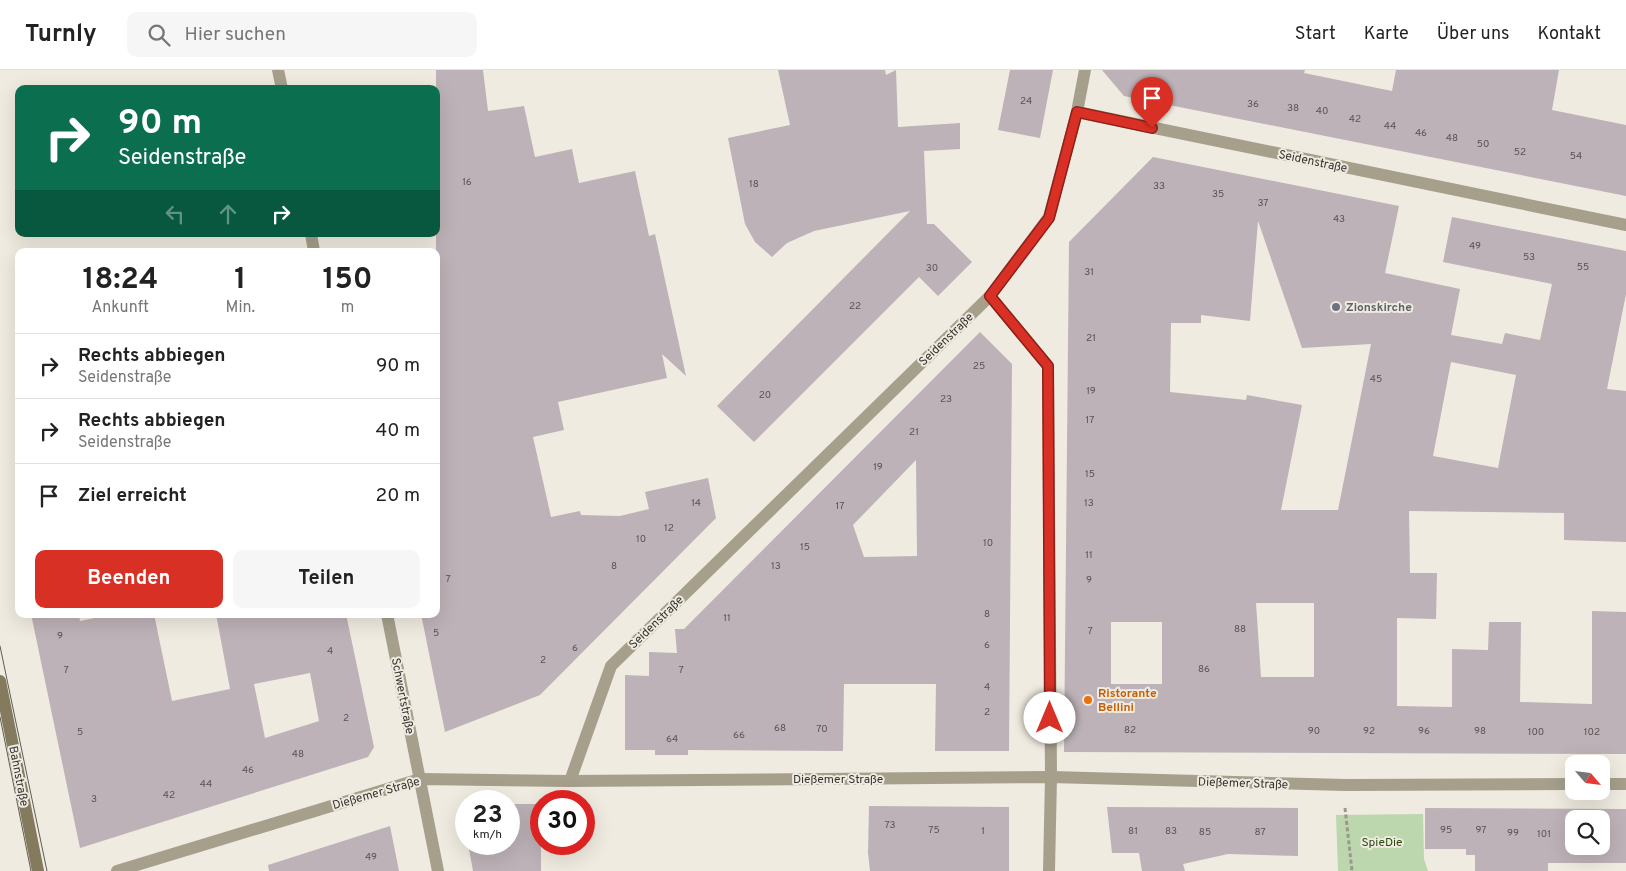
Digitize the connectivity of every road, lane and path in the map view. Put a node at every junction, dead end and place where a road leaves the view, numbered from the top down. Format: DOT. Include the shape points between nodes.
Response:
graph roads {
  1 [pos="278,70"];
  2 [pos="1085,70"];
  3 [pos="281,85"];
  4 [pos="1077,112"];
  5 [pos="1626,225"];
  6 [pos="990,296"];
  7 [pos="388,618"];
  8 [pos="0,681"];
  9 [pos="1051,777"];
  10 [pos="420,778"];
  11 [pos="570,781"];
  12 [pos="1565,784"];
  13 [pos="1610,784"];
  14 [pos="1626,784"];
  15 [pos="1345,785"];
  16 [pos="38,871"];
  17 [pos="117,871"];
  18 [pos="438,871"];
  19 [pos="1049,871"];
  20 [pos="1352,871"];
  1 -- 3 [label="street"];
  2 -- 4 [label="street"];
  4 -- 5 [label="street, Seidenstraße"];
  4 -- 6 [label="street, Seidenstraße" via="1049,218"];
  6 -- 9 [label="street" via="1048,366"];
  6 -- 11 [label="street, Seidenstraße" via="611,666"];
  7 -- 10 [label="street, Schwertstraße"];
  8 -- 16 [label="main road, Bahnstraße"];
  9 -- 11 [label="street, Dießemer Straße"];
  9 -- 15 [label="street, Dießemer Straße"];
  9 -- 19 [label="street"];
  10 -- 11 [label="street, Dießemer Straße"];
  10 -- 17 [label="street, Dießemer Straße"];
  10 -- 18 [label="street, Schwertstraße"];
  12 -- 15 [label="street, Dießemer Straße"];
  13 -- 14 [label="street"];
  15 -- 20 [label="path"];
}
